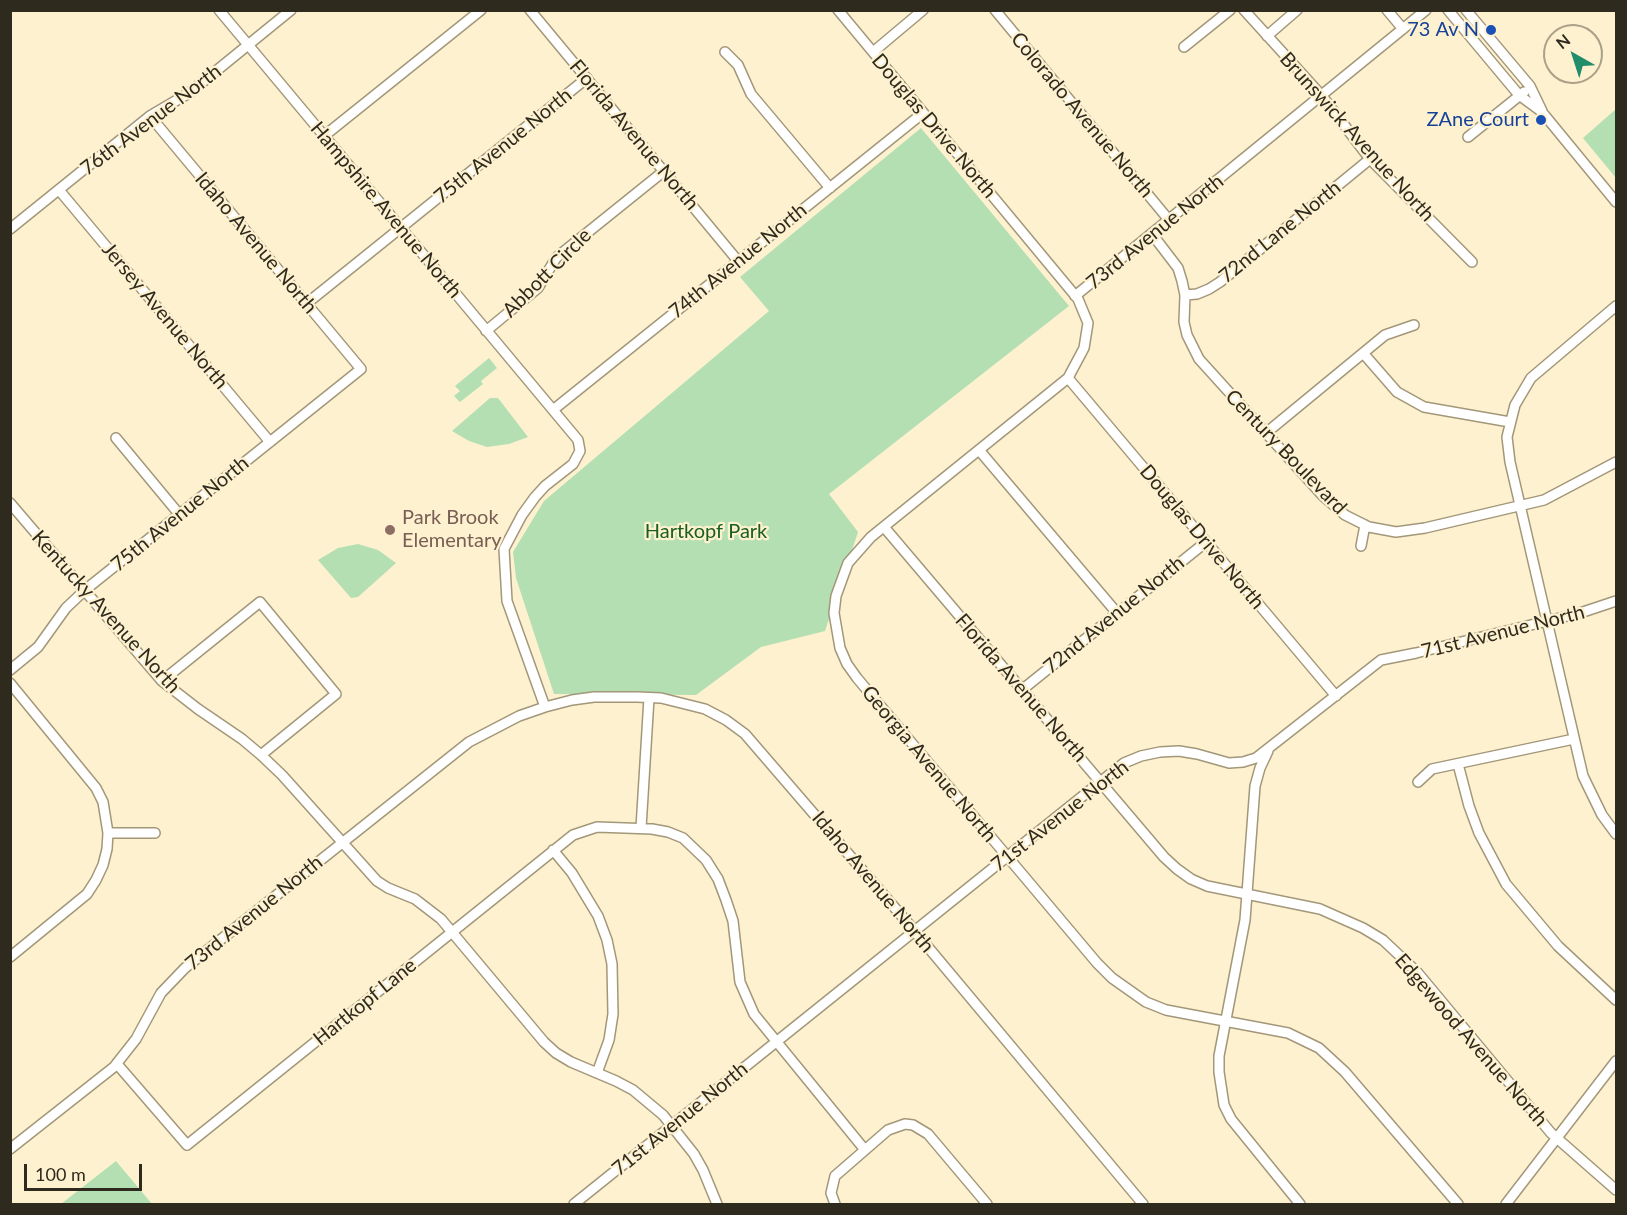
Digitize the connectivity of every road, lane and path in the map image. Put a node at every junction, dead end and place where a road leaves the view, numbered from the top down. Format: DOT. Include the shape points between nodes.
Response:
graph roads {
  1 [pos="219,10"];
  2 [pos="291,10"];
  3 [pos="481,10"];
  4 [pos="530,10"];
  5 [pos="838,10"];
  6 [pos="923,10"];
  7 [pos="995,10"];
  8 [pos="1230,10"];
  9 [pos="1244,10"];
  10 [pos="1297,10"];
  11 [pos="1387,10"];
  12 [pos="1426,10"];
  13 [pos="1448,10"];
  14 [pos="1467,10"];
  15 [pos="1403,29"];
  16 [pos="1267,36"];
  17 [pos="248,45"];
  18 [pos="1184,48"];
  19 [pos="725,52"];
  20 [pos="873,52"];
  21 [pos="587,78"];
  22 [pos="1530,86"];
  23 [pos="1519,95"];
  24 [pos="1322,96"];
  25 [pos="1542,112"];
  26 [pos="923,113"];
  27 [pos="150,116"];
  28 [pos="324,136"];
  29 [pos="1468,137"];
  30 [pos="1370,159"];
  31 [pos="664,171"];
  32 [pos="830,188"];
  33 [pos="59,190"];
  34 [pos="1617,202"];
  35 [pos="1169,220"];
  36 [pos="400,228"];
  37 [pos="10,229"];
  38 [pos="1152,234"];
  39 [pos="738,261"];
  40 [pos="1472,262"];
  41 [pos="1185,295"];
  42 [pos="1075,296"];
  43 [pos="306,304"];
  44 [pos="1617,306"];
  45 [pos="1414,325"];
  46 [pos="486,331"];
  47 [pos="1363,353"];
  48 [pos="361,369"];
  49 [pos="1068,378"];
  50 [pos="553,410"];
  51 [pos="1510,422"];
  52 [pos="1266,433"];
  53 [pos="116,438"];
  54 [pos="270,442"];
  55 [pos="979,450"];
  56 [pos="1617,462"];
  57 [pos="10,503"];
  58 [pos="1520,506"];
  59 [pos="180,514"];
  60 [pos="1365,525"];
  61 [pos="884,527"];
  62 [pos="1206,542"];
  63 [pos="1360,546"];
  64 [pos="85,590"];
  65 [pos="1617,601"];
  66 [pos="1117,613"];
  67 [pos="1547,622"];
  68 [pos="10,670"];
  69 [pos="857,678"];
  70 [pos="162,681"];
  71 [pos="10,684"];
  72 [pos="1023,689"];
  73 [pos="1336,696"];
  74 [pos="649,698"];
  75 [pos="545,707"];
  76 [pos="531,712"];
  77 [pos="1574,739"];
  78 [pos="1268,751"];
  79 [pos="261,755"];
  80 [pos="1458,764"];
  81 [pos="1101,781"];
  82 [pos="1418,782"];
  83 [pos="641,828"];
  84 [pos="155,832"];
  85 [pos="108,833"];
  86 [pos="1617,834"];
  87 [pos="341,843"];
  88 [pos="553,850"];
  89 [pos="1007,856"];
  90 [pos="1247,895"];
  91 [pos="914,931"];
  92 [pos="451,932"];
  93 [pos="10,957"];
  94 [pos="1617,1000"];
  95 [pos="1226,1023"];
  96 [pos="775,1042"];
  97 [pos="1617,1060"];
  98 [pos="117,1064"];
  99 [pos="597,1073"];
  100 [pos="671,1126"];
  101 [pos="1557,1138"];
  102 [pos="10,1149"];
  103 [pos="865,1150"];
  104 [pos="1617,1190"];
  105 [pos="574,1204"];
  106 [pos="717,1204"];
  107 [pos="835,1204"];
  108 [pos="987,1204"];
  109 [pos="1143,1204"];
  110 [pos="1300,1204"];
  111 [pos="1458,1204"];
  112 [pos="1506,1204"];
  1 -- 17 [label="street, Hampshire Avenue North"];
  2 -- 17 [label="street, 76th Avenue North"];
  3 -- 28 [label="street"];
  4 -- 21 [label="street, Florida Avenue North"];
  5 -- 20 [label="street, Douglas Drive North"];
  6 -- 20 [label="street"];
  7 -- 35 [label="street, Colorado Avenue North"];
  8 -- 18 [label="street"];
  9 -- 16 [label="street, Brunswick Avenue North"];
  10 -- 16 [label="street"];
  11 -- 15 [label="street"];
  12 -- 15 [label="street, 73rd Avenue North"];
  13 -- 23 [label="street"];
  14 -- 22 [label="street"];
  15 -- 24 [label="street, 73rd Avenue North"];
  16 -- 24 [label="street, Brunswick Avenue North"];
  17 -- 27 [label="street, 76th Avenue North" via="189,93"];
  17 -- 28 [label="street, Hampshire Avenue North"];
  19 -- 32 [label="street" via="738,65 751,94"];
  20 -- 26 [label="street, Douglas Drive North"];
  21 -- 31 [label="street, Florida Avenue North"];
  21 -- 36 [label="street, 75th Avenue North"];
  22 -- 23 [label="street"];
  22 -- 25 [label="street"];
  23 -- 25 [label="street"];
  23 -- 29 [label="street"];
  24 -- 30 [label="street, Brunswick Avenue North"];
  24 -- 35 [label="street, 73rd Avenue North"];
  25 -- 34 [label="street"];
  26 -- 32 [label="street, 74th Avenue North"];
  26 -- 42 [label="street, Douglas Drive North"];
  27 -- 33 [label="street, 76th Avenue North"];
  27 -- 43 [label="street, Idaho Avenue North"];
  28 -- 36 [label="street, Hampshire Avenue North"];
  30 -- 40 [label="street, Brunswick Avenue North"];
  30 -- 41 [label="street, 72nd Lane North" via="1220,282 1209,290"];
  31 -- 39 [label="street, Florida Avenue North"];
  31 -- 46 [label="street, Abbott Circle" via="556,258 538,288"];
  32 -- 39 [label="street, 74th Avenue North"];
  33 -- 37 [label="street, 76th Avenue North"];
  33 -- 54 [label="street, Jersey Avenue North"];
  35 -- 38 [label="street, 73rd Avenue North"];
  36 -- 43 [label="street, 75th Avenue North"];
  36 -- 46 [label="street, Hampshire Avenue North"];
  38 -- 41 [label="street, Century Boulevard" via="1178,268"];
  38 -- 42 [label="street, 73rd Avenue North"];
  39 -- 50 [label="street, 74th Avenue North"];
  41 -- 52 [label="street, Century Boulevard" via="1185,322 1191,348"];
  42 -- 49 [label="street, 73rd Avenue North" via="1088,323 1087,336"];
  43 -- 48 [label="street, Idaho Avenue North"];
  44 -- 51 [label="street" via="1531,378 1518,398"];
  45 -- 47 [label="street" via="1385,335"];
  46 -- 50 [label="street, Hampshire Avenue North"];
  47 -- 51 [label="street" via="1397,392 1424,407"];
  47 -- 52 [label="street"];
  48 -- 54 [label="street, 75th Avenue North"];
  49 -- 55 [label="street, 73rd Avenue North"];
  49 -- 62 [label="street, Douglas Drive North"];
  50 -- 75 [label="street" via="578,440 580,451 573,464 535,497 504,549 507,601"];
  51 -- 58 [label="street" via="1508,453"];
  52 -- 60 [label="street, Century Boulevard" via="1334,506"];
  53 -- 59 [label="street"];
  54 -- 59 [label="street, 75th Avenue North"];
  55 -- 61 [label="street, 73rd Avenue North"];
  55 -- 66 [label="street"];
  56 -- 58 [label="street, Century Boulevard" via="1556,494"];
  57 -- 64 [label="street, Kentucky Avenue North"];
  58 -- 60 [label="street, Century Boulevard" via="1411,531"];
  58 -- 67 [label="street"];
  59 -- 64 [label="street, 75th Avenue North"];
  60 -- 63 [label="street"];
  61 -- 69 [label="street, 73rd Avenue North" via="848,563 836,596 834,613 840,648"];
  61 -- 72 [label="street, Florida Avenue North"];
  62 -- 66 [label="street, 72nd Avenue North"];
  62 -- 73 [label="street, Douglas Drive North"];
  64 -- 68 [label="street, 75th Avenue North" via="66,608 38,647"];
  64 -- 70 [label="street, Kentucky Avenue North"];
  65 -- 67 [label="street, 71st Avenue North"];
  66 -- 72 [label="street, 72nd Avenue North"];
  67 -- 73 [label="street, 71st Avenue North" via="1381,660"];
  67 -- 77 [label="street"];
  69 -- 89 [label="street, Georgia Avenue North"];
  70 -- 79 [label="street, Kentucky Avenue North"];
  70 -- 79 [label="street" via="260,602 336,694"];
  71 -- 85 [label="street" via="96,789 103,802"];
  72 -- 81 [label="street, Florida Avenue North"];
  73 -- 78 [label="street, 71st Avenue North"];
  74 -- 75 [label="street, Idaho Avenue North" via="594,697"];
  74 -- 83 [label="street"];
  74 -- 91 [label="street, Idaho Avenue North" via="705,709 745,734"];
  75 -- 76 [label="street, Idaho Avenue North"];
  76 -- 87 [label="street, 73rd Avenue North" via="469,742"];
  77 -- 80 [label="street"];
  77 -- 86 [label="street" via="1591,796"];
  78 -- 81 [label="street, 71st Avenue North" via="1256,758 1229,763 1179,751 1160,752 1124,764"];
  78 -- 90 [label="street" via="1255,786"];
  79 -- 87 [label="street, Kentucky Avenue North"];
  80 -- 82 [label="street" via="1432,769"];
  80 -- 94 [label="street" via="1479,833 1506,884 1558,946"];
  81 -- 89 [label="street, 71st Avenue North"];
  81 -- 90 [label="street, Florida Avenue North" via="1177,869 1206,886"];
  83 -- 88 [label="street, Hartkopf Lane" via="604,826 585,830"];
  83 -- 96 [label="street" via="683,838 706,860 733,921 740,982 746,999"];
  84 -- 85 [label="street"];
  85 -- 93 [label="street" via="103,865 87,894"];
  87 -- 92 [label="street, Kentucky Avenue North" via="377,881 429,908"];
  87 -- 98 [label="street, 73rd Avenue North" via="172,980"];
  88 -- 92 [label="street, Hartkopf Lane"];
  88 -- 99 [label="street" via="598,916 612,964 613,1014"];
  89 -- 91 [label="street, 71st Avenue North"];
  89 -- 95 [label="street, Georgia Avenue North" via="1097,963 1129,991 1166,1010"];
  90 -- 95 [label="street"];
  90 -- 101 [label="street, Edgewood Avenue North" via="1320,909 1383,940 1416,972"];
  91 -- 96 [label="street, 71st Avenue North"];
  91 -- 109 [label="street, Idaho Avenue North"];
  92 -- 98 [label="street, Hartkopf Lane" via="186,1145"];
  92 -- 99 [label="street, Kentucky Avenue North" via="544,1042 571,1062"];
  95 -- 110 [label="street" via="1219,1072 1224,1105 1240,1133"];
  95 -- 111 [label="street" via="1288,1033 1319,1048 1345,1072"];
  96 -- 100 [label="street, 71st Avenue North"];
  96 -- 103 [label="street"];
  97 -- 101 [label="street"];
  98 -- 102 [label="street, 73rd Avenue North"];
  99 -- 100 [label="street, Kentucky Avenue North" via="633,1090"];
  100 -- 105 [label="street, 71st Avenue North"];
  100 -- 106 [label="street, Kentucky Avenue North" via="698,1162"];
  101 -- 104 [label="street, Edgewood Avenue North"];
  101 -- 112 [label="street"];
  103 -- 107 [label="street" via="835,1176 831,1192"];
  103 -- 108 [label="street" via="896,1126 913,1125 922,1129"];
}
